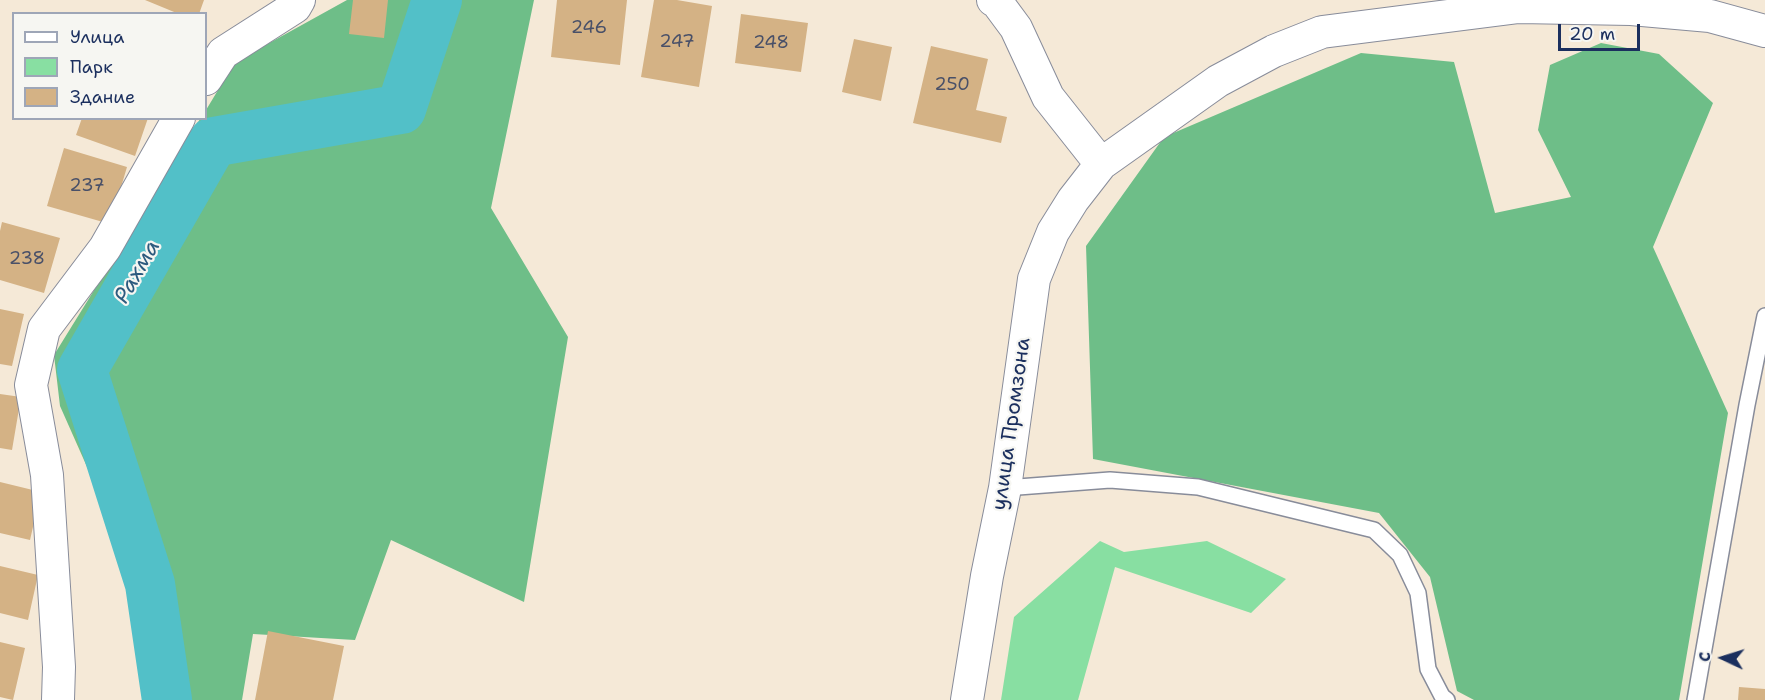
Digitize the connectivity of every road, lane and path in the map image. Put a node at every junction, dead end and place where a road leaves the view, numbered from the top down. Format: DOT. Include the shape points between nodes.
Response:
graph roads {
  1 [pos="299,0"];
  2 [pos="993,0"];
  3 [pos="1765,31"];
  4 [pos="207,77"];
  5 [pos="178,120"];
  6 [pos="1101,164"];
  7 [pos="1765,316"];
  8 [pos="1005,488"];
  9 [pos="58,700"];
  10 [pos="967,700"];
  11 [pos="1447,700"];
  12 [pos="1695,700"];
  1 -- 4 [label="street" via="296,7 223,53"];
  2 -- 6 [label="street" via="1016,28 1048,97"];
  3 -- 6 [label="street, улица Промзона" via="1710,16 1631,9 1519,7 1322,32 1274,51 1218,81"];
  5 -- 9 [label="street" via="105,248 44,329 31,385 47,475"];
  6 -- 8 [label="street, улица Промзона" via="1053,232 1034,279"];
  7 -- 12 [label="lane"];
  8 -- 10 [label="street, улица Промзона"];
  8 -- 11 [label="lane" via="1110,480 1198,487 1374,530 1400,555 1418,593 1428,669"];
}
